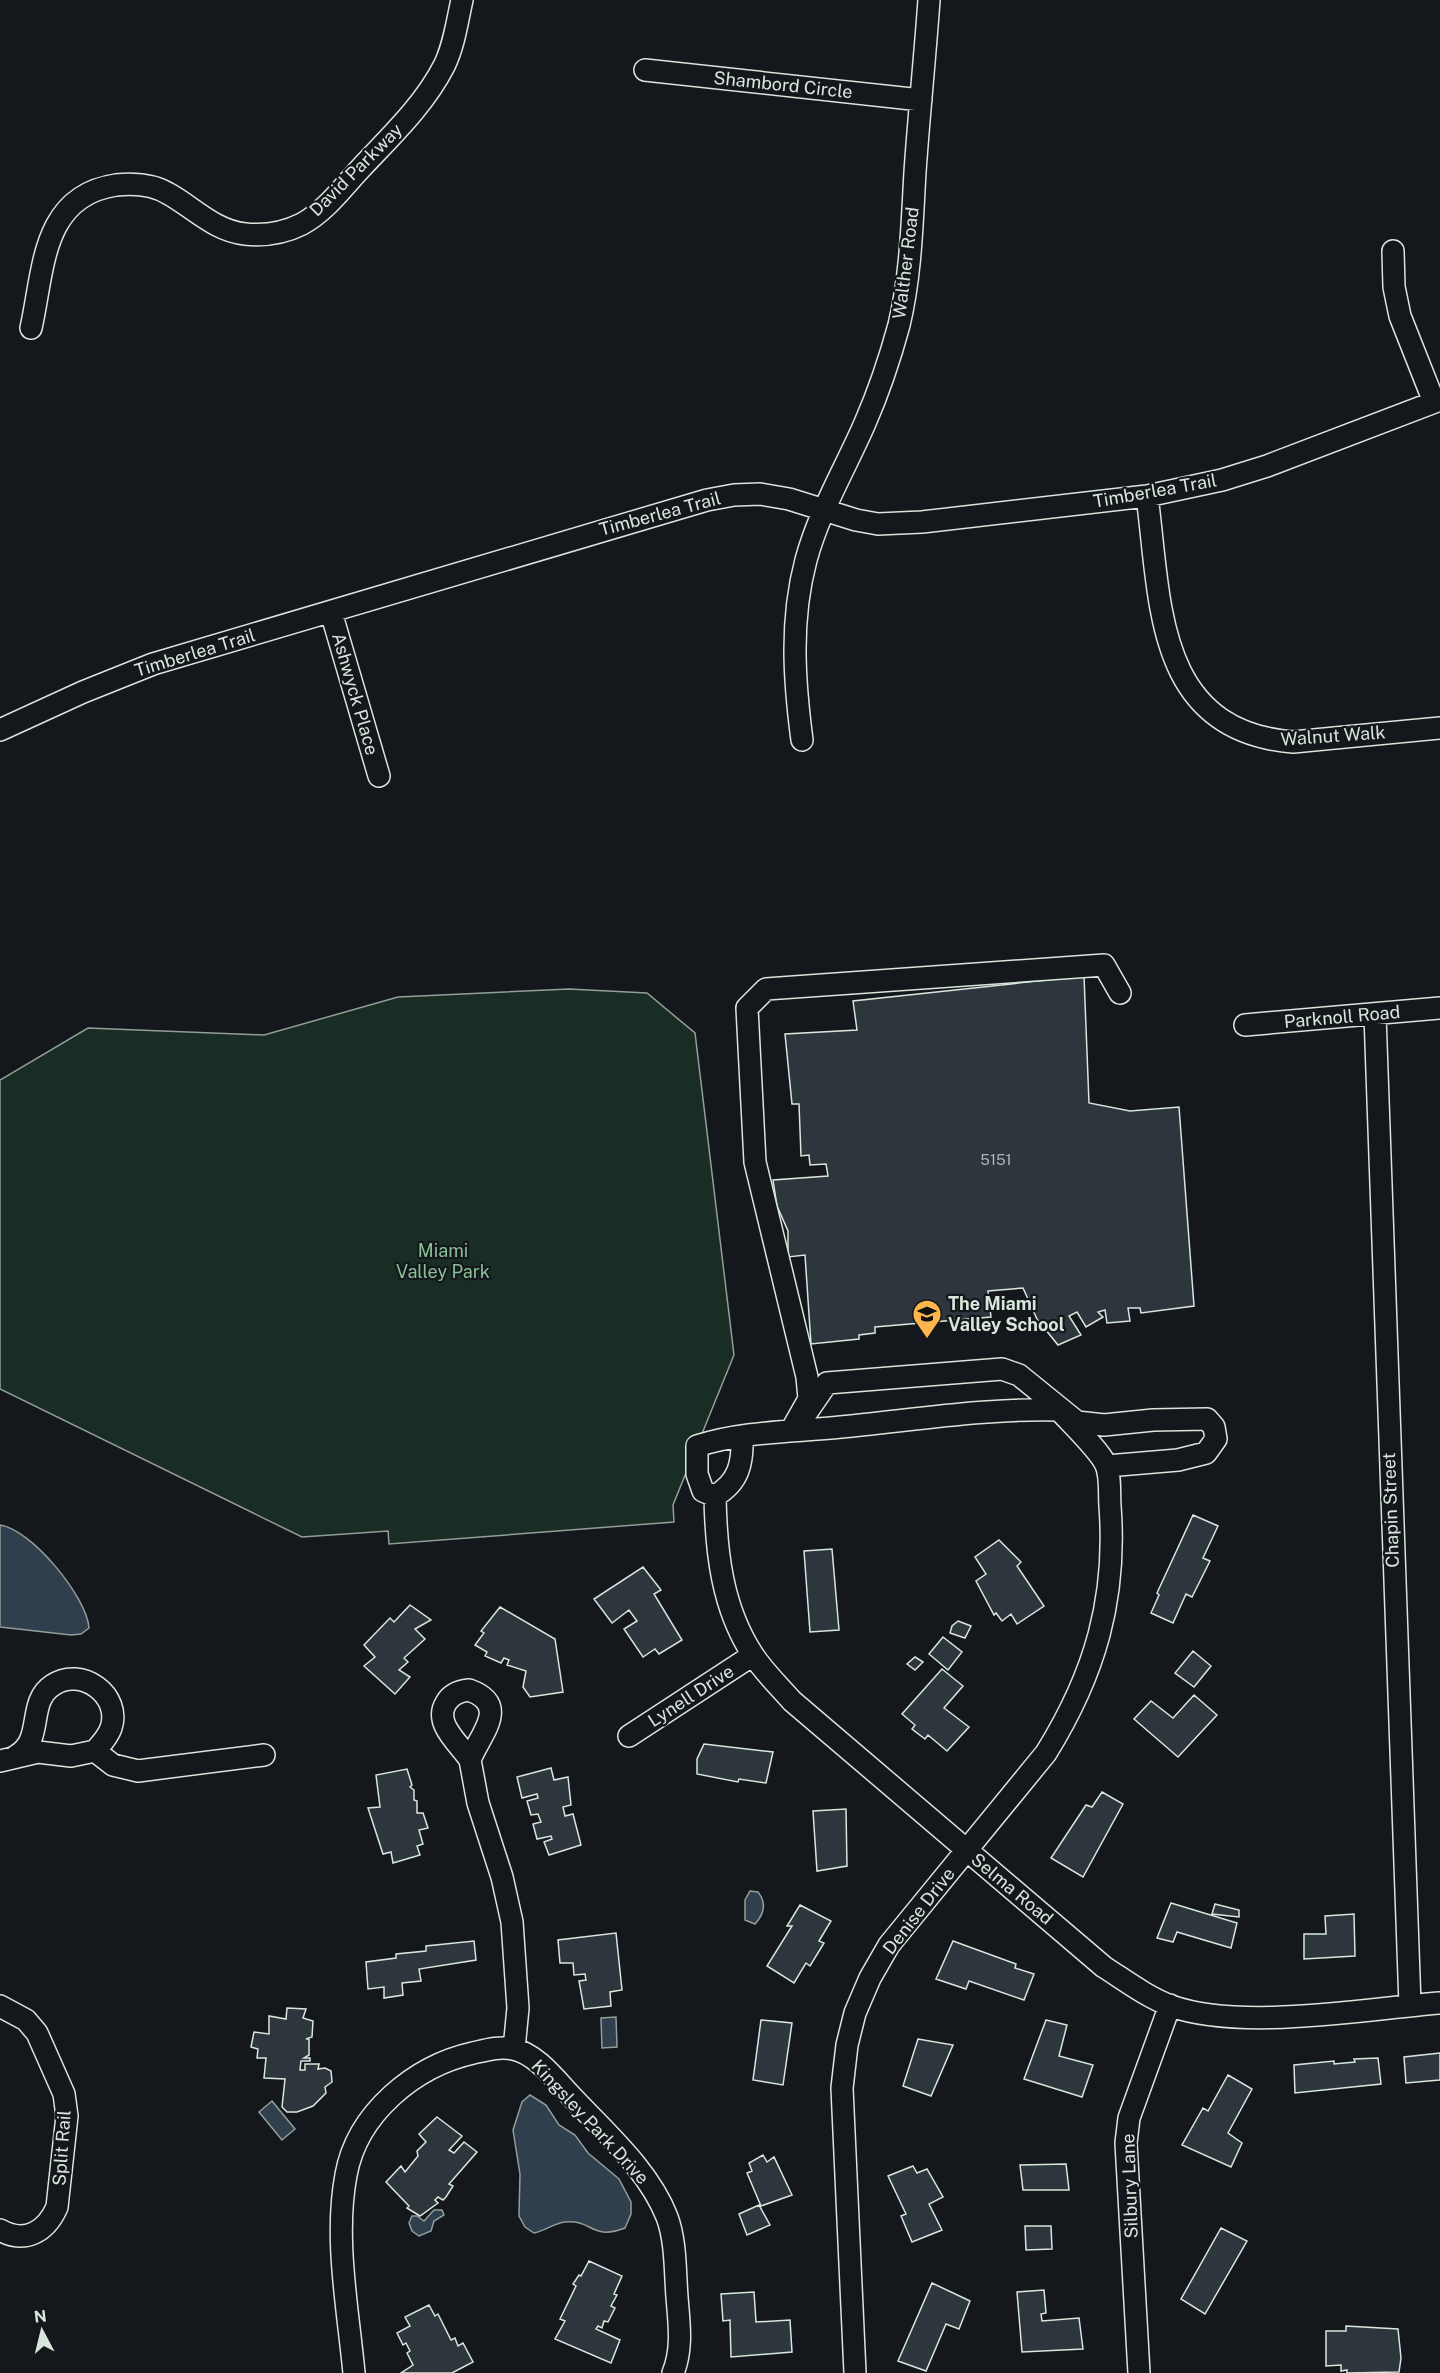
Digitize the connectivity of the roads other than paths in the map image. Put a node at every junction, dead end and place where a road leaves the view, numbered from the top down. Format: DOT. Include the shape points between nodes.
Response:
graph roads {
  1 [pos="462,0"];
  2 [pos="929,0"];
  3 [pos="645,70"];
  4 [pos="921,100"];
  5 [pos="1393,251"];
  6 [pos="31,328"];
  7 [pos="1437,401"];
  8 [pos="1148,496"];
  9 [pos="823,511"];
  10 [pos="331,612"];
  11 [pos="1440,728"];
  12 [pos="0,730"];
  13 [pos="802,740"];
  14 [pos="379,776"];
  15 [pos="1120,993"];
  16 [pos="1440,1008"];
  17 [pos="1374,1014"];
  18 [pos="1245,1025"];
  19 [pos="1059,1410"];
  20 [pos="792,1430"];
  21 [pos="742,1436"];
  22 [pos="1107,1466"];
  23 [pos="715,1496"];
  24 [pos="753,1655"];
  25 [pos="629,1736"];
  26 [pos="95,1751"];
  27 [pos="264,1755"];
  28 [pos="8,1758"];
  29 [pos="470,1760"];
  30 [pos="967,1851"];
  31 [pos="1440,2003"];
  32 [pos="1410,2005"];
  33 [pos="0,2006"];
  34 [pos="1170,2006"];
  35 [pos="514,2049"];
  36 [pos="0,2229"];
  37 [pos="354,2373"];
  38 [pos="673,2373"];
  39 [pos="855,2373"];
  40 [pos="1139,2373"];
  1 -- 6 [label="street, David Parkway" via="453,40 433,86 325,207 283,232 252,234 230,231 213,223 151,186 108,186 69,208 48,240"];
  2 -- 4 [label="street, Walther Road"];
  3 -- 4 [label="street, Shambord Circle"];
  4 -- 9 [label="street, Walther Road" via="908,272 899,323 869,413"];
  5 -- 7 [label="street" via="1400,316"];
  7 -- 8 [label="street, Timberlea Trail" via="1268,466"];
  8 -- 9 [label="street, Timberlea Trail" via="922,522 878,524"];
  8 -- 11 [label="street, Walnut Walk" via="1167,639 1177,668 1207,708 1228,723 1269,740 1293,742"];
  9 -- 10 [label="street, Timberlea Trail" via="760,494 707,500"];
  9 -- 13 [label="street, Walther Road" via="806,559 796,612 794,681"];
  10 -- 12 [label="street, Timberlea Trail" via="153,664"];
  10 -- 14 [label="street, Ashwyck Place"];
  15 -- 20 [label="street" via="1104,965 766,988 747,1008 755,1162 807,1377 809,1399"];
  16 -- 17 [label="street, Parknoll Road"];
  17 -- 18 [label="street, Parknoll Road"];
  17 -- 32 [label="street, Chapin Street"];
  19 -- 20 [label="street" via="1020,1409"];
  19 -- 20 [label="street" via="1019,1375 1002,1369 827,1383"];
  19 -- 22 [label="street"];
  19 -- 22 [label="street" via="1077,1422 1104,1425 1207,1419 1214,1427 1216,1439 1206,1454"];
  20 -- 21 [label="street"];
  21 -- 23 [label="street" via="743,1462 730,1488"];
  21 -- 23 [label="street" via="697,1446 697,1474 703,1491"];
  22 -- 30 [label="street, Denise Drive" via="1111,1522 1109,1591 1089,1672 1047,1753"];
  23 -- 24 [label="street, Selma Road" via="716,1543 730,1607"];
  24 -- 25 [label="street, Lynell Drive"];
  24 -- 30 [label="street, Selma Road" via="792,1701"];
  26 -- 27 [label="street" via="113,1765 138,1771"];
  26 -- 28 [label="street" via="71,1756 38,1752"];
  26 -- 28 [label="street" via="112,1727 110,1702 91,1682 77,1679 53,1685 42,1694 28,1748"];
  29 -- 35 [label="street" via="478,1803 512,1922 518,2008"];
  30 -- 34 [label="street, Selma Road" via="1104,1967"];
  30 -- 39 [label="street, Denise Drive" via="889,1945 866,1987 847,2045 841,2106"];
  31 -- 32 [label="street, Selma Road"];
  32 -- 34 [label="street, Selma Road" via="1269,2018 1232,2017"];
  33 -- 36 [label="street, Split Rail" via="26,2020 37,2033 64,2094 67,2116 57,2207 52,2219 32,2235 10,2235"];
  34 -- 40 [label="street, Silbury Lane" via="1129,2118 1126,2143"];
  35 -- 37 [label="street, Kingsley Park Drive" via="497,2048 464,2055 412,2079 389,2098 356,2145 346,2172 342,2206"];
  35 -- 38 [label="street, Kingsley Park Drive" via="541,2065 656,2194 672,2238 680,2344"];
}
